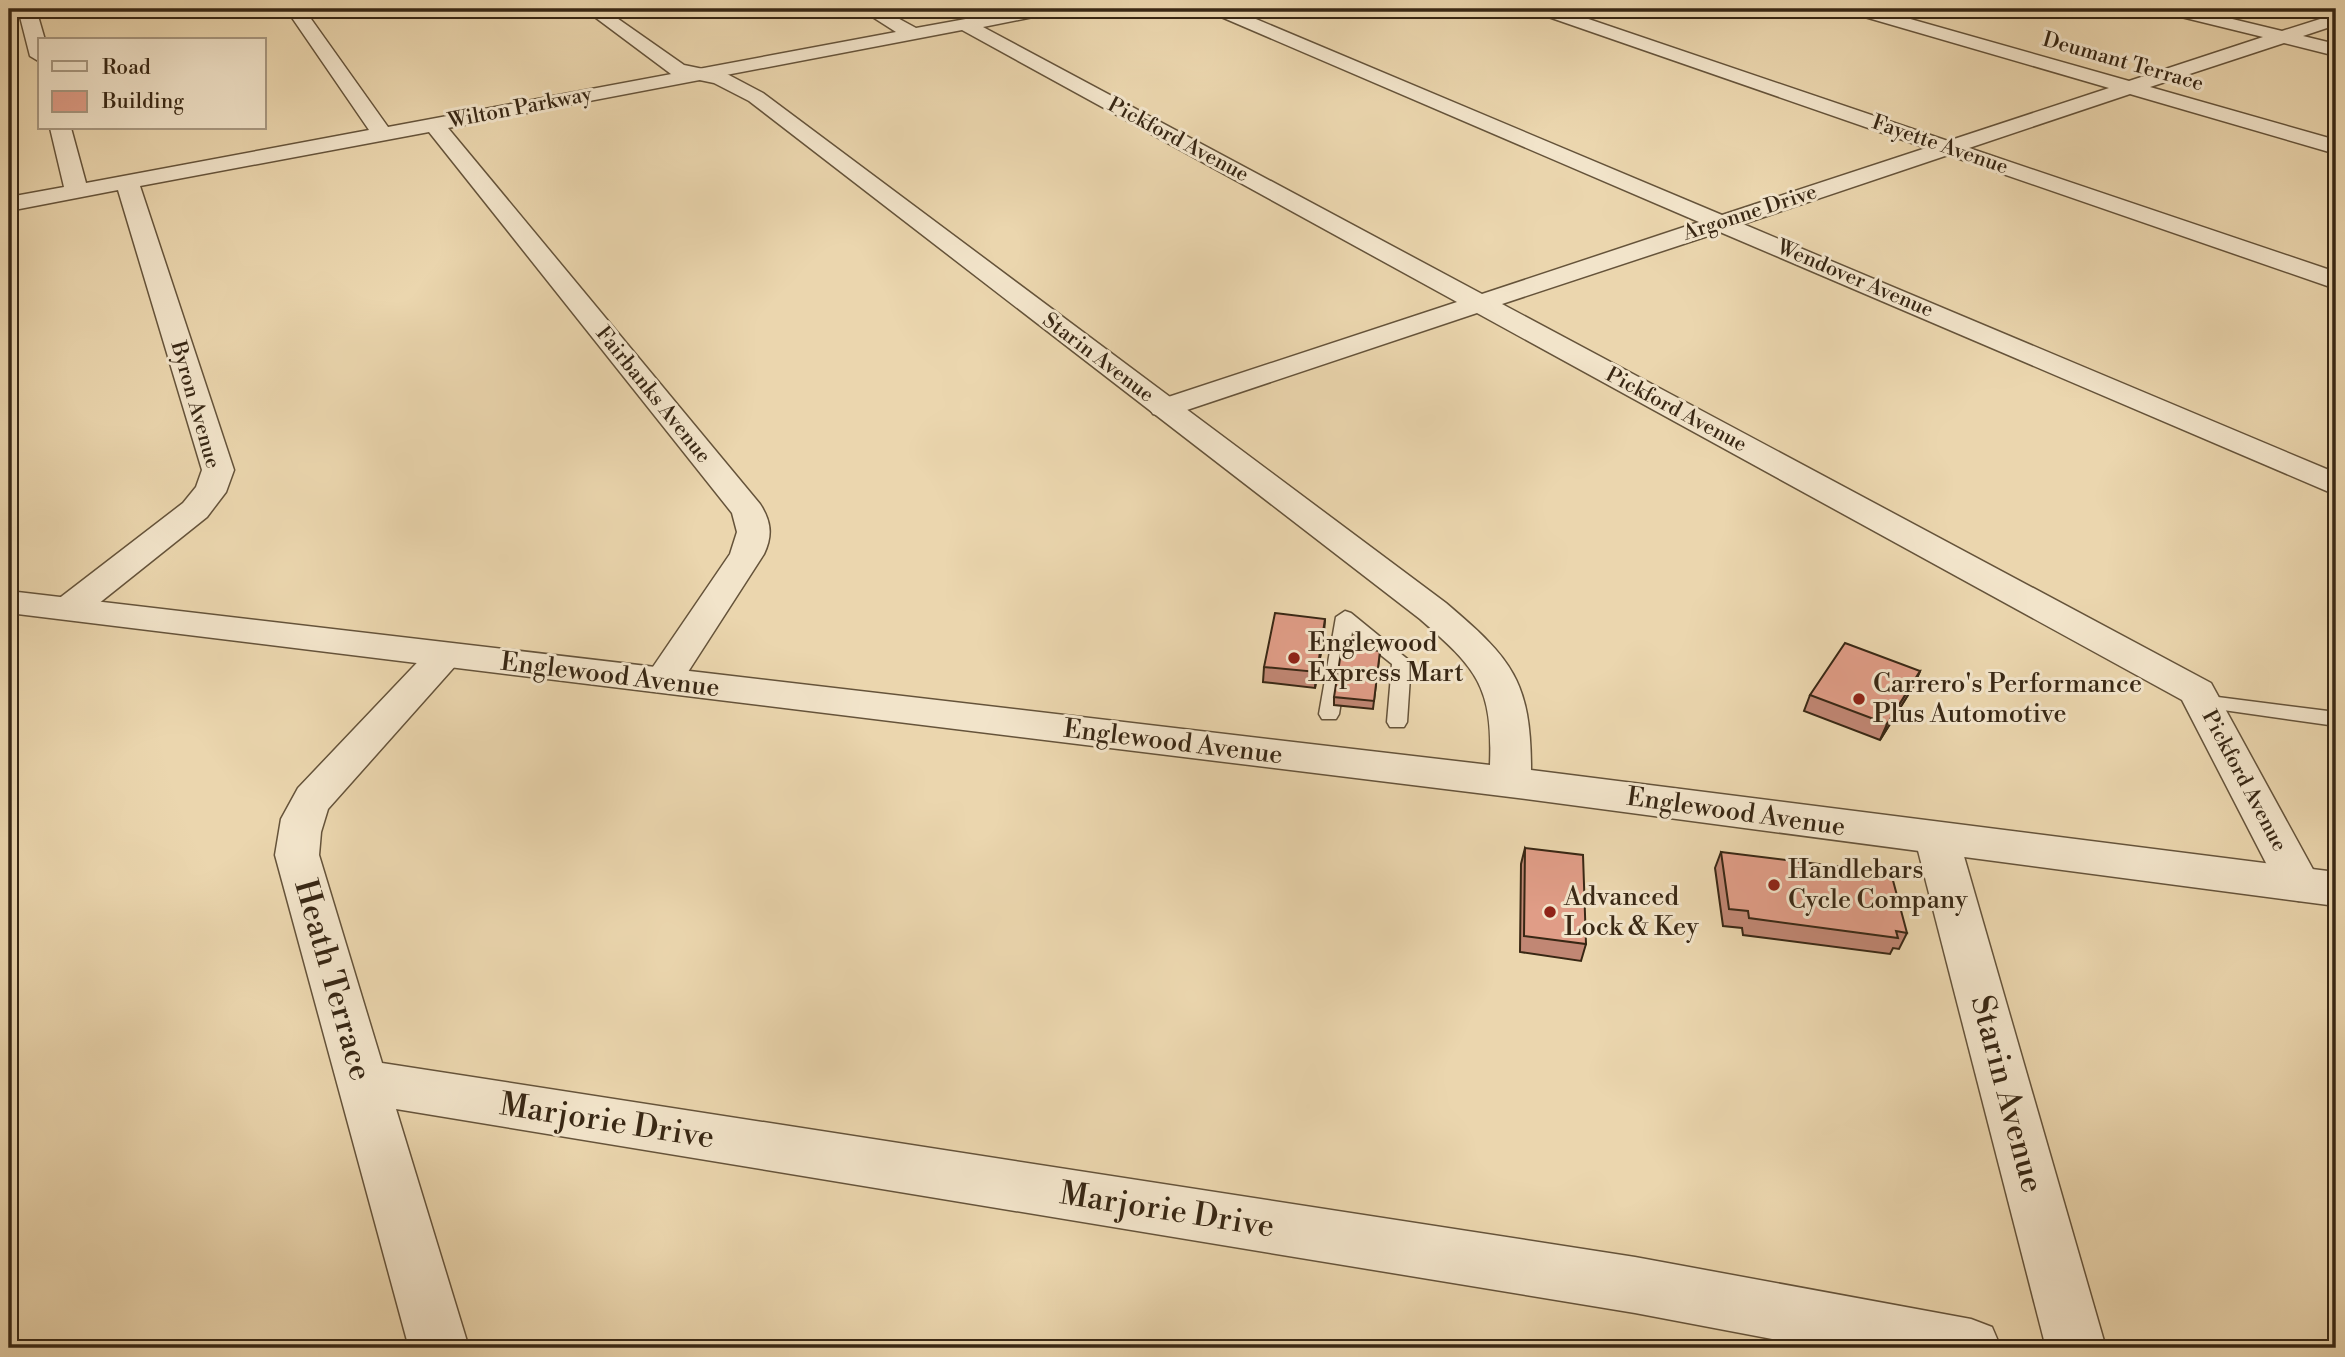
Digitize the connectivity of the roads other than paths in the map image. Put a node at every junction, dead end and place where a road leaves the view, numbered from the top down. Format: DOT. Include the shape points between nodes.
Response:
graph roads {
  1 [pos="27,9"];
  2 [pos="295,9"];
  3 [pos="593,9"];
  4 [pos="869,9"];
  5 [pos="1048,9"];
  6 [pos="1218,9"];
  7 [pos="1543,9"];
  8 [pos="1857,9"];
  9 [pos="2171,9"];
  10 [pos="2336,19"];
  11 [pos="964,24"];
  12 [pos="913,34"];
  13 [pos="2284,37"];
  14 [pos="38,49"];
  15 [pos="2336,50"];
  16 [pos="696,75"];
  17 [pos="2131,88"];
  18 [pos="434,124"];
  19 [pos="61,130"];
  20 [pos="382,134"];
  21 [pos="2336,147"];
  22 [pos="1950,148"];
  23 [pos="127,182"];
  24 [pos="77,191"];
  25 [pos="9,204"];
  26 [pos="1722,223"];
  27 [pos="2336,281"];
  28 [pos="1481,303"];
  29 [pos="1164,408"];
  30 [pos="2336,485"];
  31 [pos="9,602"];
  32 [pos="70,608"];
  33 [pos="444,656"];
  34 [pos="663,680"];
  35 [pos="2202,701"];
  36 [pos="1328,714"];
  37 [pos="2336,719"];
  38 [pos="1397,722"];
  39 [pos="1510,782"];
  40 [pos="1937,839"];
  41 [pos="2318,886"];
  42 [pos="362,1082"];
  43 [pos="439,1348"];
  44 [pos="1971,1348"];
  45 [pos="2076,1348"];
  1 -- 14 [label="street"];
  2 -- 20 [label="street"];
  3 -- 16 [label="street, Starin Avenue" via="678,71"];
  4 -- 12 [label="street"];
  5 -- 11 [label="street"];
  6 -- 26 [label="street, Wendover Avenue"];
  7 -- 22 [label="street, Fayette Avenue"];
  8 -- 17 [label="street, Deumant Terrace"];
  9 -- 13 [label="street"];
  10 -- 13 [label="street, Argonne Drive"];
  11 -- 12 [label="street, Wilton Parkway"];
  11 -- 28 [label="street, Pickford Avenue"];
  12 -- 16 [label="street, Wilton Parkway"];
  13 -- 15 [label="street"];
  13 -- 17 [label="street, Argonne Drive"];
  16 -- 18 [label="street, Wilton Parkway"];
  16 -- 29 [label="street, Starin Avenue" via="720,78 756,97"];
  17 -- 21 [label="street, Deumant Terrace"];
  17 -- 22 [label="street, Argonne Drive"];
  18 -- 20 [label="street, Wilton Parkway"];
  18 -- 34 [label="street, Fairbanks Avenue" via="755,525 755,539 747,554"];
  19 -- 24 [label="street"];
  20 -- 23 [label="street, Wilton Parkway"];
  22 -- 26 [label="street, Argonne Drive"];
  22 -- 27 [label="street, Fayette Avenue"];
  23 -- 24 [label="street, Wilton Parkway"];
  23 -- 32 [label="street, Byron Avenue" via="218,470 209,496 195,510"];
  24 -- 25 [label="street"];
  26 -- 28 [label="street, Argonne Drive"];
  26 -- 30 [label="street, Wendover Avenue"];
  28 -- 29 [label="street, Argonne Drive"];
  28 -- 35 [label="street, Pickford Avenue" via="2197,692"];
  29 -- 39 [label="street, Starin Avenue" via="1473,646 1500,685 1509,726"];
  31 -- 32 [label="street, Englewood Avenue"];
  32 -- 33 [label="street, Englewood Avenue"];
  33 -- 34 [label="street, Englewood Avenue"];
  33 -- 42 [label="street, Heath Terrace" via="313,799 297,836 297,855"];
  34 -- 39 [label="street, Englewood Avenue"];
  35 -- 37 [label="lane"];
  35 -- 41 [label="street, Pickford Avenue"];
  36 -- 38 [label="lane" via="1345,617 1402,662"];
  39 -- 40 [label="street, Englewood Avenue"];
  40 -- 41 [label="street, Englewood Avenue"];
  40 -- 45 [label="street, Starin Avenue"];
  42 -- 43 [label="street, Heath Terrace"];
  42 -- 44 [label="street, Marjorie Drive" via="1635,1285"];
}
